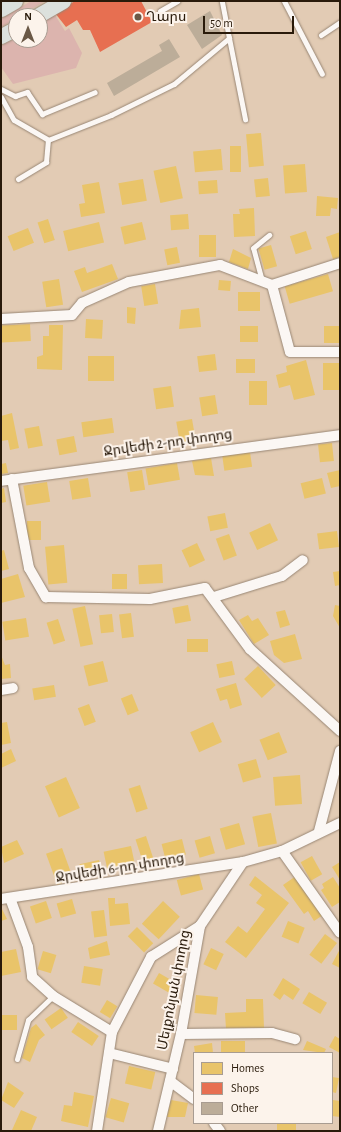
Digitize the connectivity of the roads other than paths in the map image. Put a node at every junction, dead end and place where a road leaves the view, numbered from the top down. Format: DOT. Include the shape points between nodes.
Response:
graph roads {
  1 [pos="15,1"];
  2 [pos="63,1"];
  3 [pos="178,1"];
  4 [pos="222,1"];
  5 [pos="284,1"];
  6 [pos="1,9"];
  7 [pos="48,10"];
  8 [pos="160,12"];
  9 [pos="340,22"];
  10 [pos="320,35"];
  11 [pos="229,38"];
  12 [pos="322,74"];
  13 [pos="1,89"];
  14 [pos="95,92"];
  15 [pos="1,97"];
  16 [pos="245,119"];
  17 [pos="48,140"];
  18 [pos="18,179"];
  19 [pos="269,235"];
  20 [pos="340,263"];
  21 [pos="262,281"];
  22 [pos="272,285"];
  23 [pos="1,319"];
  24 [pos="340,352"];
  25 [pos="340,435"];
  26 [pos="12,479"];
  27 [pos="1,481"];
  28 [pos="302,560"];
  29 [pos="214,597"];
  30 [pos="13,688"];
  31 [pos="1,690"];
  32 [pos="340,731"];
  33 [pos="340,751"];
  34 [pos="340,823"];
  35 [pos="319,831"];
  36 [pos="282,851"];
  37 [pos="243,862"];
  38 [pos="6,898"];
  39 [pos="200,926"];
  40 [pos="340,933"];
  41 [pos="53,996"];
  42 [pos="112,1032"];
  43 [pos="181,1034"];
  44 [pos="295,1039"];
  45 [pos="109,1053"];
  46 [pos="17,1059"];
  47 [pos="172,1070"];
  48 [pos="170,1081"];
  49 [pos="193,1098"];
  50 [pos="97,1131"];
  51 [pos="158,1131"];
  1 -- 6 [label="main road"];
  2 -- 7 [label="main road"];
  3 -- 8 [label="lane"];
  4 -- 11 [label="lane"];
  5 -- 12 [label="lane"];
  9 -- 10 [label="lane"];
  11 -- 16 [label="lane"];
  11 -- 17 [label="lane" via="174,84 111,116"];
  13 -- 14 [label="lane" via="15,96 27,92 42,114"];
  15 -- 17 [label="lane" via="14,120"];
  17 -- 18 [label="lane" via="46,162"];
  19 -- 21 [label="lane" via="253,248"];
  20 -- 22 [label="street"];
  21 -- 22 [label="street"];
  21 -- 23 [label="street" via="220,265 129,282 82,303 72,315"];
  22 -- 24 [label="street" via="290,352"];
  25 -- 26 [label="street, Ջրվեժի 2-րդ փողոց"];
  26 -- 27 [label="street, Ջրվեժի 2-րդ փողոց"];
  26 -- 29 [label="street" via="29,568 46,597 150,598 205,588"];
  28 -- 29 [label="street" via="282,576"];
  29 -- 32 [label="street" via="250,649"];
  30 -- 31 [label="street"];
  33 -- 35 [label="street"];
  34 -- 35 [label="street"];
  35 -- 36 [label="street"];
  36 -- 37 [label="street"];
  36 -- 40 [label="street"];
  37 -- 38 [label="street, Ջրվեժի 6-րդ փողոց"];
  37 -- 39 [label="street, Մելքոնյան փողոց"];
  38 -- 41 [label="street" via="28,948 32,977"];
  39 -- 42 [label="street" via="151,957"];
  39 -- 43 [label="street, Մելքոնյան փողոց"];
  41 -- 42 [label="street"];
  41 -- 46 [label="lane" via="28,1020"];
  42 -- 45 [label="street"];
  43 -- 44 [label="street" via="272,1033"];
  43 -- 47 [label="street, Մելքոնյան փողոց"];
  45 -- 47 [label="street"];
  45 -- 50 [label="street"];
  47 -- 48 [label="street, Մելքոնյան փողոց"];
  48 -- 49 [label="street"];
  48 -- 51 [label="street, Մելքոնյան փողոց"];
}
